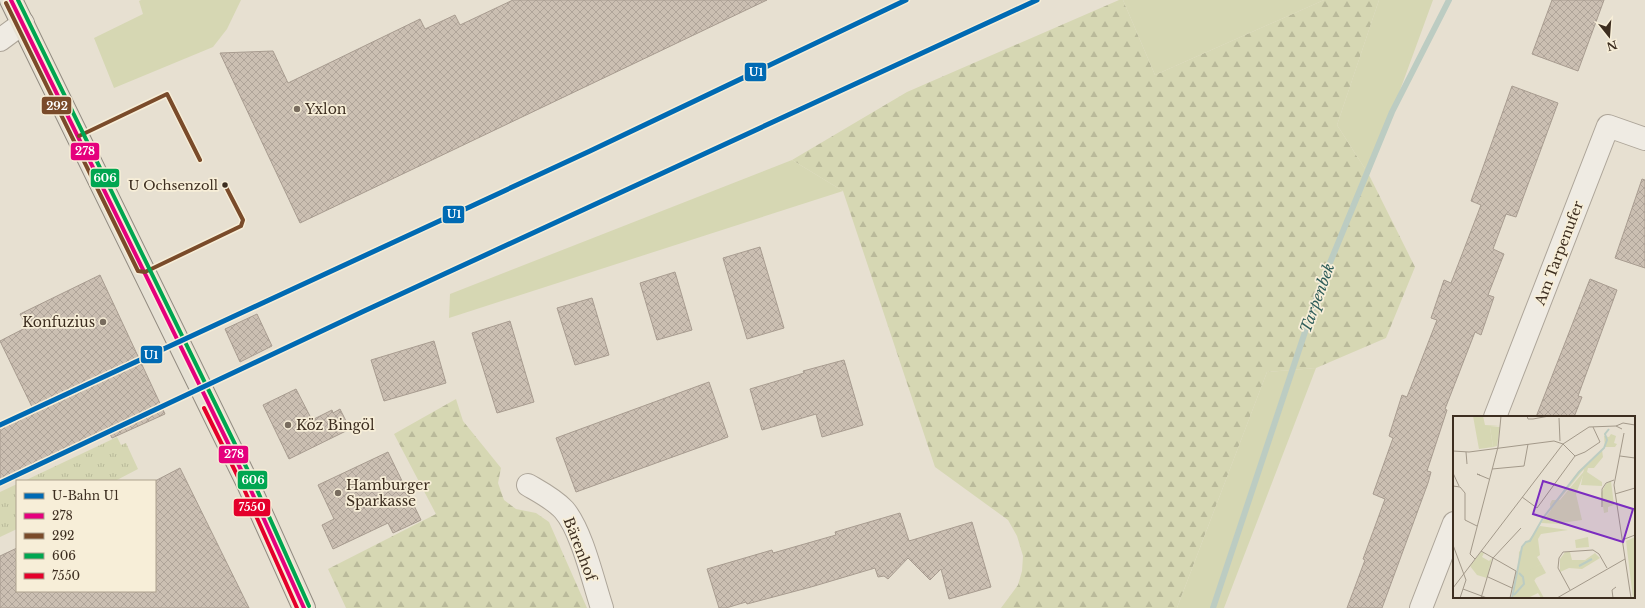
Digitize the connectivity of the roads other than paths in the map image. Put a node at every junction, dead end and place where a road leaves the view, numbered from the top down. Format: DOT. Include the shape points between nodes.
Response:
graph roads {
  1 [pos="11,0"];
  2 [pos="23,23"];
  3 [pos="0,40"];
  4 [pos="1645,139"];
  5 [pos="1495,416"];
  6 [pos="528,485"];
  7 [pos="1453,526"];
  8 [pos="304,608"];
  9 [pos="602,608"];
  10 [pos="1421,608"];
  1 -- 2 [label="main road"];
  2 -- 3 [label="street"];
  2 -- 8 [label="main road" via="249,486"];
  4 -- 5 [label="street, Am Tarpenufer" via="1608,126"];
  6 -- 9 [label="street, Bärenhof" via="555,501 564,510 576,532"];
  7 -- 10 [label="street"];
}
